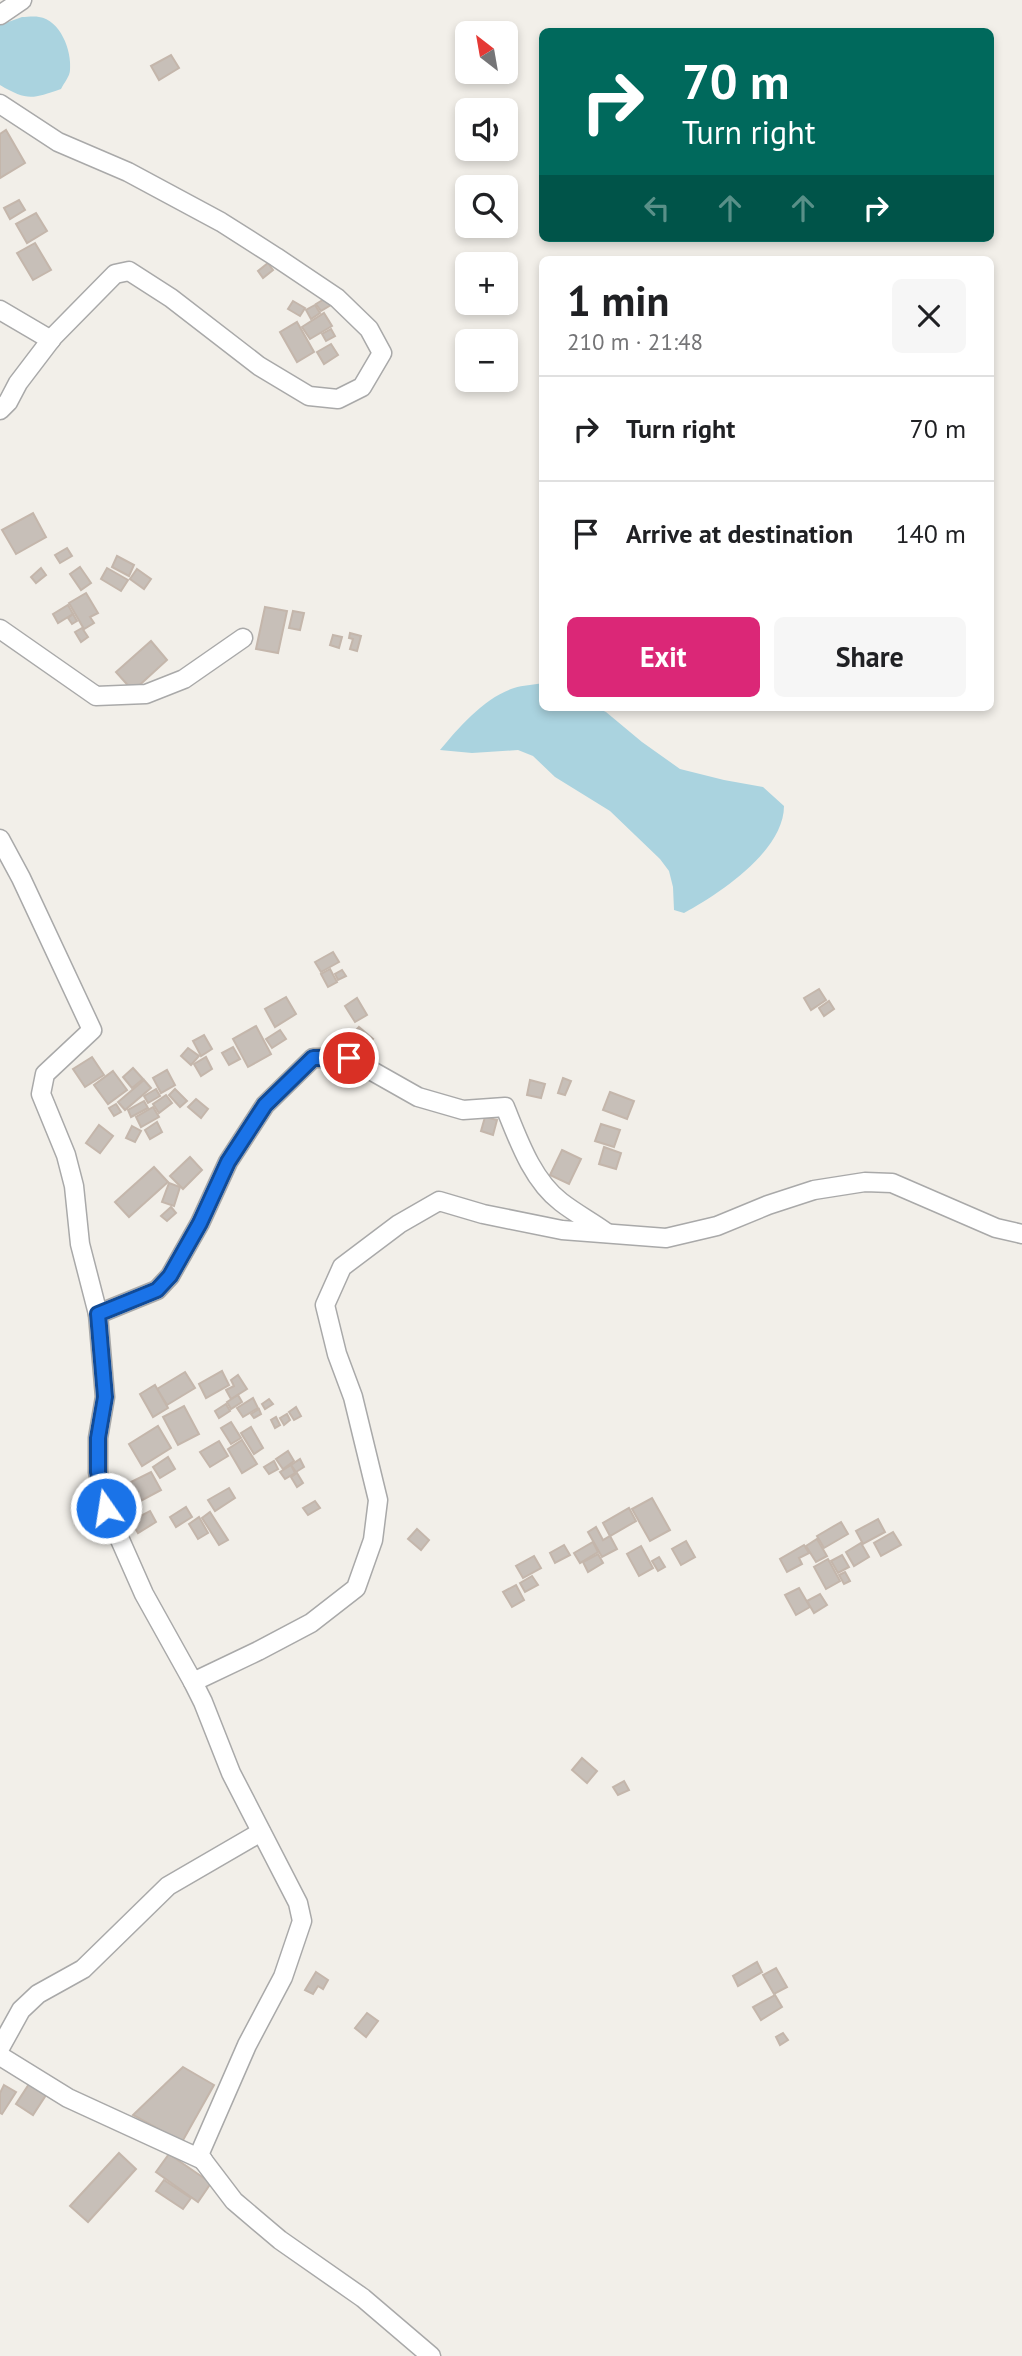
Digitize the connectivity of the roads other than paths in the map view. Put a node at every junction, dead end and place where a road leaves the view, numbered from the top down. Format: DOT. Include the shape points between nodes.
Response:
graph roads {
  1 [pos="22,0"];
  2 [pos="0,15"];
  3 [pos="0,104"];
  4 [pos="0,310"];
  5 [pos="51,340"];
  6 [pos="0,411"];
  7 [pos="0,629"];
  8 [pos="243,638"];
  9 [pos="0,839"];
  10 [pos="607,1233"];
  11 [pos="1022,1234"];
  12 [pos="98,1314"];
  13 [pos="192,1682"];
  14 [pos="261,1832"];
  15 [pos="0,2048"];
  16 [pos="0,2056"];
  17 [pos="203,2160"];
  18 [pos="431,2356"];
  1 -- 2 [label="street"];
  3 -- 5 [label="street" via="58,142 128,172 276,257 337,298 369,330 382,353 362,387 338,399 309,396 259,366 129,271 115,274"];
  4 -- 5 [label="street"];
  5 -- 6 [label="street"];
  7 -- 8 [label="street" via="96,696 146,694 184,679"];
  9 -- 12 [label="street" via="92,1030 45,1074 41,1094 66,1155 80,1244"];
  10 -- 11 [label="street" via="666,1238 717,1226 814,1190 865,1182 892,1183"];
  10 -- 12 [label="street" via="559,1201 542,1182 505,1107 463,1110 418,1097 349,1058 313,1058 265,1105 228,1162 170,1276 157,1290"];
  10 -- 13 [label="street" via="562,1230 439,1200 342,1267 325,1305 378,1500 373,1540 356,1588 311,1623"];
  12 -- 13 [label="street" via="105,1397 98,1472 106,1508 144,1594"];
  13 -- 14 [label="street"];
  14 -- 15 [label="street" via="168,1886 83,1969 38,1994 20,2010"];
  14 -- 17 [label="street" via="298,1903 303,1922 283,1977 247,2045 200,2155"];
  16 -- 17 [label="street" via="68,2098"];
  17 -- 18 [label="street" via="234,2201 279,2240 363,2298"];
}
